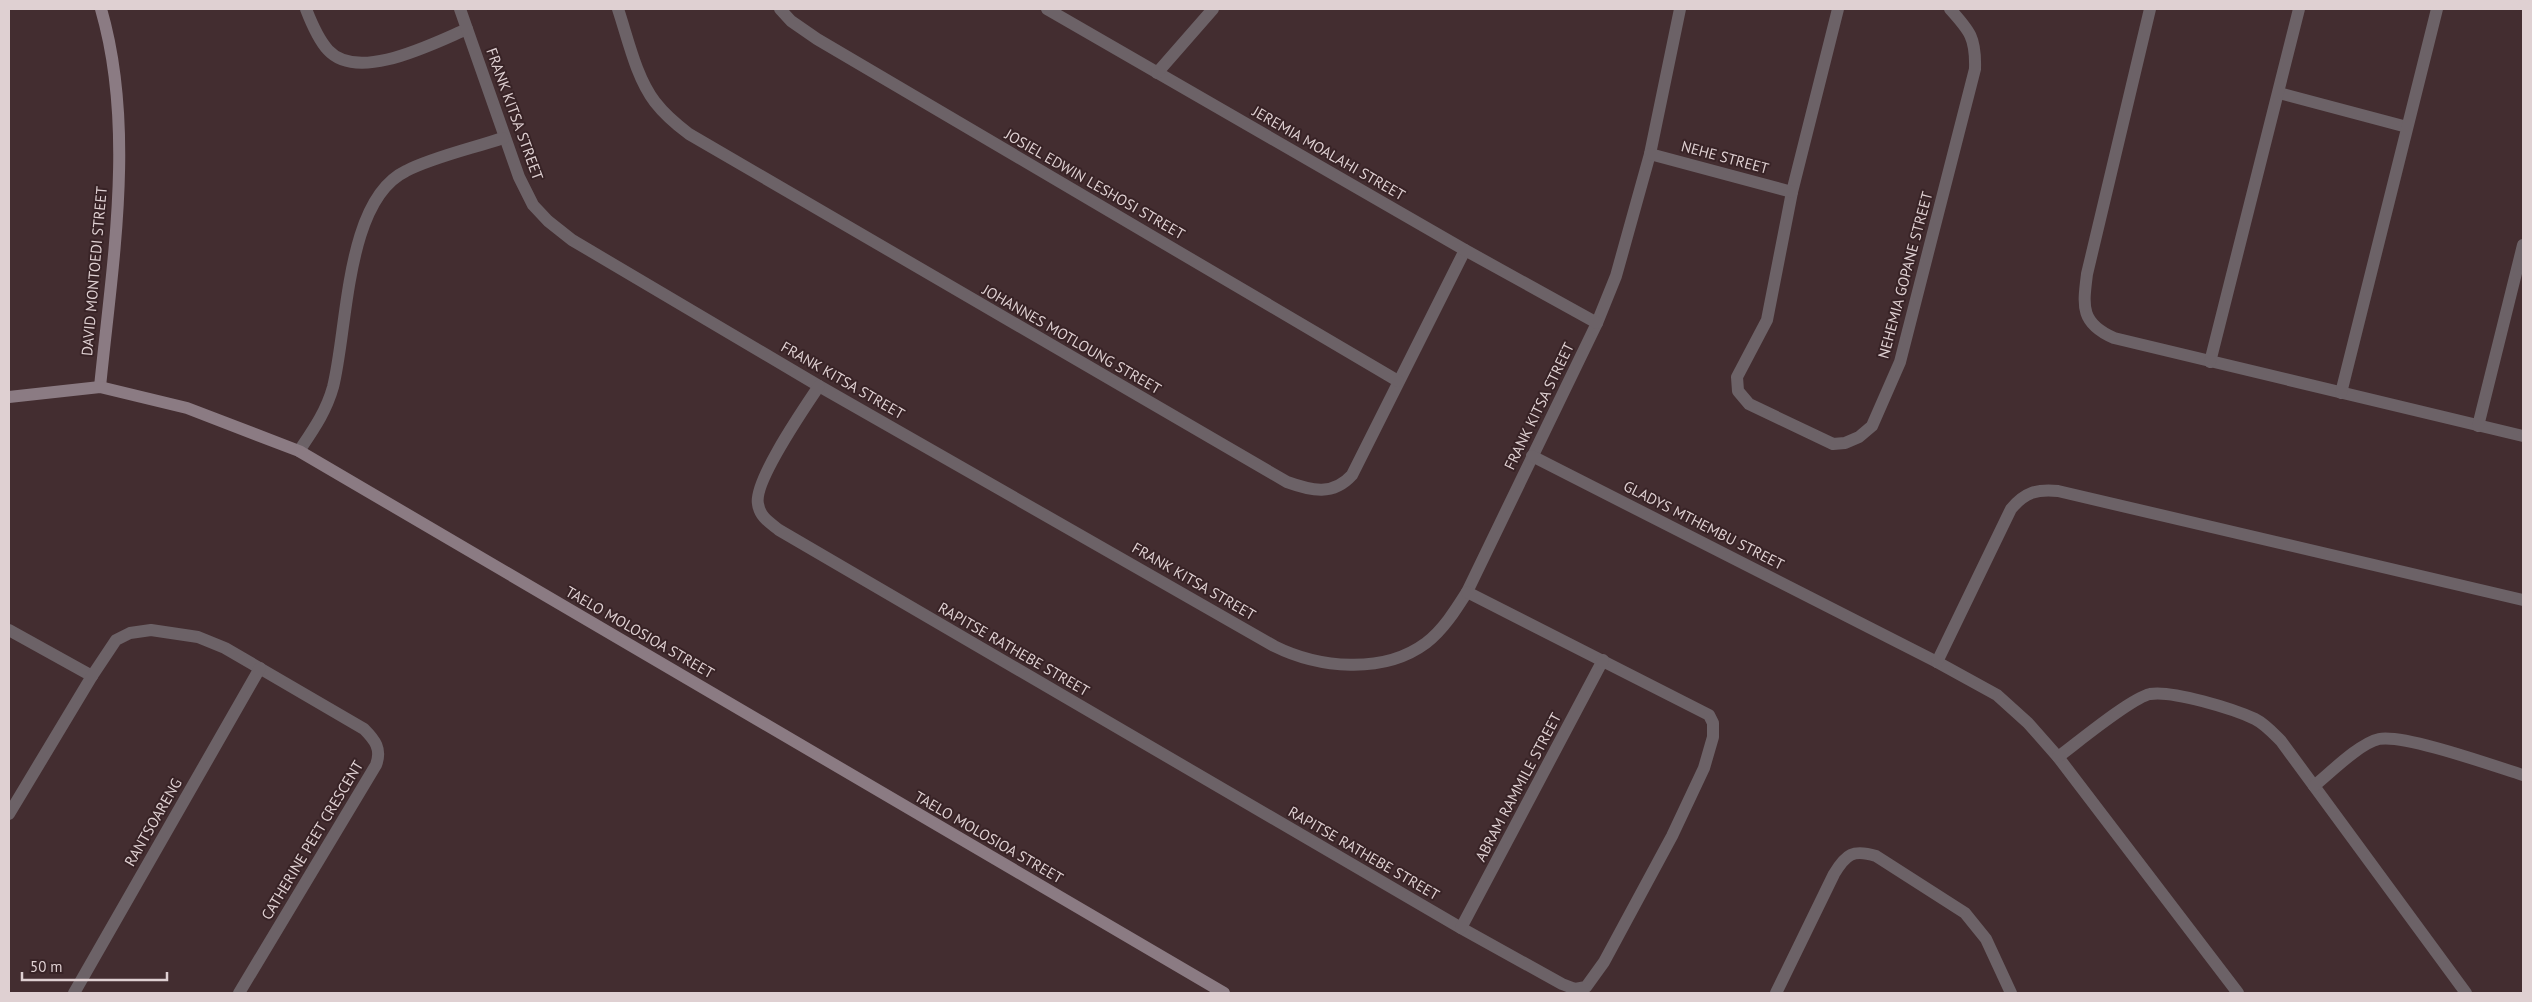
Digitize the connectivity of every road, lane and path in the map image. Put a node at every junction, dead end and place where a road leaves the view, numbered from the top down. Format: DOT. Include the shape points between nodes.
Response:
graph roads {
  1 [pos="102,9"];
  2 [pos="306,9"];
  3 [pos="460,9"];
  4 [pos="618,9"];
  5 [pos="780,9"];
  6 [pos="1047,9"];
  7 [pos="1213,9"];
  8 [pos="1680,9"];
  9 [pos="1838,9"];
  10 [pos="1950,9"];
  11 [pos="2150,9"];
  12 [pos="2299,9"];
  13 [pos="2437,9"];
  14 [pos="467,29"];
  15 [pos="1157,73"];
  16 [pos="2279,93"];
  17 [pos="2407,127"];
  18 [pos="503,138"];
  19 [pos="1650,154"];
  20 [pos="1792,192"];
  21 [pos="2523,245"];
  22 [pos="1465,250"];
  23 [pos="1597,323"];
  24 [pos="2210,362"];
  25 [pos="1398,381"];
  26 [pos="819,386"];
  27 [pos="100,388"];
  28 [pos="2341,393"];
  29 [pos="9,397"];
  30 [pos="2478,426"];
  31 [pos="2523,436"];
  32 [pos="299,451"];
  33 [pos="1532,456"];
  34 [pos="1467,592"];
  35 [pos="2523,600"];
  36 [pos="9,630"];
  37 [pos="1604,660"];
  38 [pos="1938,662"];
  39 [pos="260,668"];
  40 [pos="92,676"];
  41 [pos="2058,757"];
  42 [pos="2523,775"];
  43 [pos="2314,786"];
  44 [pos="9,814"];
  45 [pos="1461,928"];
  46 [pos="74,993"];
  47 [pos="239,993"];
  48 [pos="1224,993"];
  49 [pos="1776,993"];
  50 [pos="2011,993"];
  51 [pos="2238,993"];
  52 [pos="2466,993"];
  1 -- 27 [label="street, DAVID MONTOEDI STREET" via="115,74 118,213"];
  2 -- 14 [label="street" via="328,51 357,62 391,60"];
  3 -- 14 [label="street, FRANK KITSA STREET"];
  4 -- 25 [label="street, JOHANNES MOTLOUNG STREET" via="644,82 655,102 689,134 1287,482 1322,491 1345,483"];
  5 -- 25 [label="street, JOSIEL EDWIN LESHOSI STREET" via="817,39"];
  6 -- 15 [label="street, JEREMIA MOALAHI STREET"];
  7 -- 15 [label="street"];
  8 -- 19 [label="street, FRANK KITSA STREET"];
  9 -- 20 [label="street, NEHEMIA GOPANE STREET"];
  10 -- 20 [label="street, NEHEMIA GOPANE STREET" via="1968,29 1976,48 1975,69 1900,362 1872,426 1860,437 1845,443 1833,444 1749,404 1738,391 1737,377 1766,320"];
  11 -- 24 [label="street" via="2087,274 2084,312 2092,324 2114,338"];
  12 -- 16 [label="street"];
  13 -- 17 [label="street"];
  14 -- 18 [label="street, FRANK KITSA STREET"];
  15 -- 22 [label="street, JEREMIA MOALAHI STREET"];
  16 -- 17 [label="street"];
  16 -- 24 [label="street"];
  17 -- 28 [label="street"];
  18 -- 26 [label="street, FRANK KITSA STREET" via="533,206 554,226 572,240"];
  18 -- 32 [label="street" via="405,171 384,187 371,206 361,228 354,258 332,388 323,415"];
  19 -- 20 [label="street, NEHE STREET"];
  19 -- 23 [label="street, FRANK KITSA STREET" via="1616,276"];
  21 -- 30 [label="street"];
  22 -- 23 [label="street, JEREMIA MOALAHI STREET"];
  22 -- 25 [label="street, JOHANNES MOTLOUNG STREET"];
  23 -- 33 [label="street, FRANK KITSA STREET"];
  24 -- 28 [label="street"];
  26 -- 34 [label="street, FRANK KITSA STREET" via="1292,654 1332,665 1363,664 1397,657 1425,644 1451,618"];
  26 -- 45 [label="street, RAPITSE RATHEBE STREET" via="760,485 757,502 762,516 779,530"];
  27 -- 29 [label="street, TAELO MOLOSIOA STREET"];
  27 -- 32 [label="street, TAELO MOLOSIOA STREET" via="187,408"];
  28 -- 30 [label="street"];
  30 -- 31 [label="street"];
  32 -- 48 [label="street, TAELO MOLOSIOA STREET"];
  33 -- 34 [label="street, FRANK KITSA STREET"];
  33 -- 38 [label="street, GLADYS MTHEMBU STREET"];
  34 -- 37 [label="street, RAPITSE RATHEBE STREET"];
  35 -- 38 [label="street" via="2236,531 2043,489 2021,497 2011,509"];
  36 -- 40 [label="street"];
  37 -- 45 [label="street, ABRAM RAMMILE STREET"];
  37 -- 45 [label="street, RAPITSE RATHEBE STREET" via="1709,715 1714,723 1711,749 1672,836 1604,962 1586,987 1562,984"];
  38 -- 41 [label="street, GLADYS MTHEMBU STREET" via="1997,695"];
  39 -- 40 [label="street, CATHERINE PEET CRESCENT" via="198,637 151,630 130,633 116,640"];
  39 -- 46 [label="street, RANTSOARENG"];
  39 -- 47 [label="street, CATHERINE PEET CRESCENT" via="364,729 374,739 379,756"];
  40 -- 44 [label="street, CATHERINE PEET CRESCENT"];
  41 -- 43 [label="street" via="2131,703 2149,694 2169,694 2256,719 2270,729"];
  41 -- 51 [label="street, GLADYS MTHEMBU STREET"];
  42 -- 43 [label="street" via="2410,742 2379,739 2364,746"];
  43 -- 52 [label="street"];
  49 -- 50 [label="street" via="1842,860 1862,852 1876,856 1965,913 1986,939"];
}
